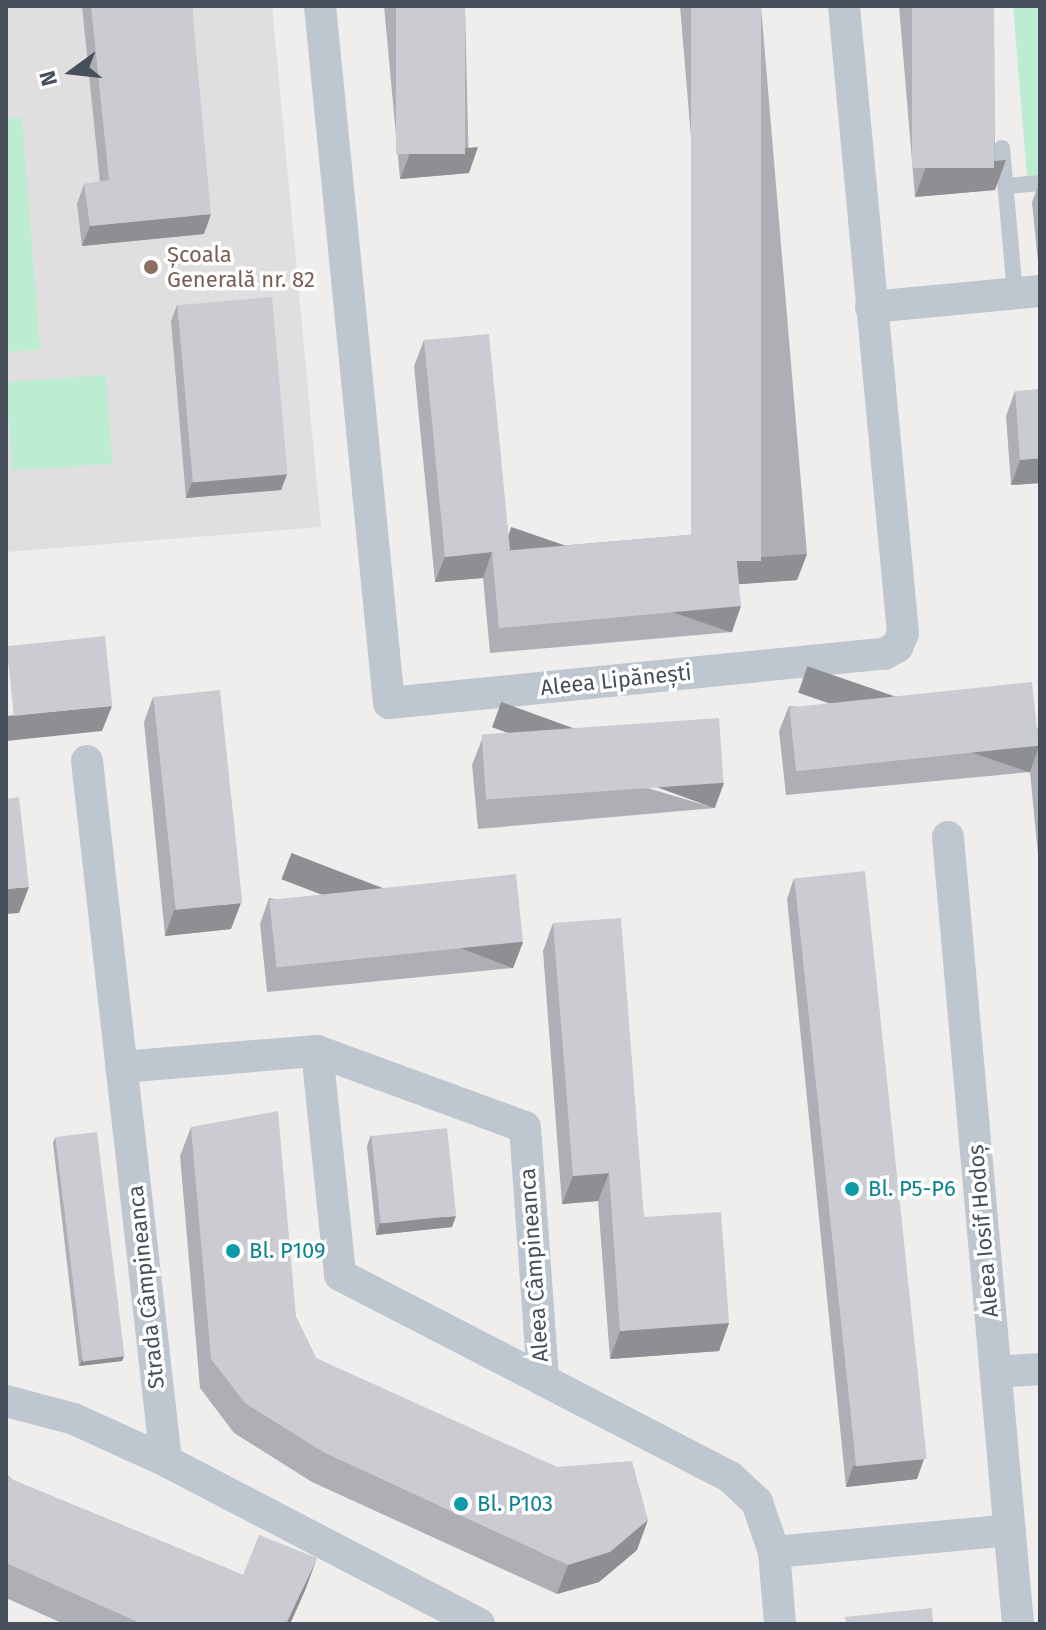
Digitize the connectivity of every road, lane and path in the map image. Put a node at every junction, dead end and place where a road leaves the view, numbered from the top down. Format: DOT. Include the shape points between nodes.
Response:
graph roads {
  1 [pos="320,6"];
  2 [pos="844,6"];
  3 [pos="1001,126"];
  4 [pos="1040,183"];
  5 [pos="1006,186"];
  6 [pos="1027,292"];
  7 [pos="871,307"];
  8 [pos="87,761"];
  9 [pos="948,837"];
  10 [pos="317,1051"];
  11 [pos="121,1067"];
  12 [pos="1040,1369"];
  13 [pos="996,1372"];
  14 [pos="543,1380"];
  15 [pos="6,1401"];
  16 [pos="166,1461"];
  17 [pos="1010,1530"];
  18 [pos="774,1552"];
  19 [pos="479,1624"];
  20 [pos="780,1624"];
  21 [pos="1018,1624"];
  1 -- 7 [label="street, Aleea Lipănești" via="389,703 884,654 897,647 903,633"];
  2 -- 7 [label="street, Aleea Lipănești"];
  3 -- 5 [label="lane"];
  4 -- 5 [label="lane"];
  5 -- 6 [label="lane"];
  6 -- 7 [label="street"];
  8 -- 11 [label="street, Strada Câmpineanca"];
  9 -- 13 [label="street, Aleea Iosif Hodoș"];
  10 -- 11 [label="street, Aleea Câmpineanca"];
  10 -- 14 [label="street" via="340,1275"];
  10 -- 14 [label="street, Aleea Câmpineanca" via="525,1127"];
  11 -- 16 [label="street, Strada Câmpineanca"];
  12 -- 13 [label="street"];
  13 -- 17 [label="street, Aleea Iosif Hodoș"];
  14 -- 18 [label="street, Aleea Câmpineanca" via="730,1477 757,1502"];
  15 -- 16 [label="street" via="74,1419"];
  16 -- 19 [label="street"];
  17 -- 18 [label="street"];
  17 -- 21 [label="street, Aleea Iosif Hodoș"];
  18 -- 20 [label="street"];
}
